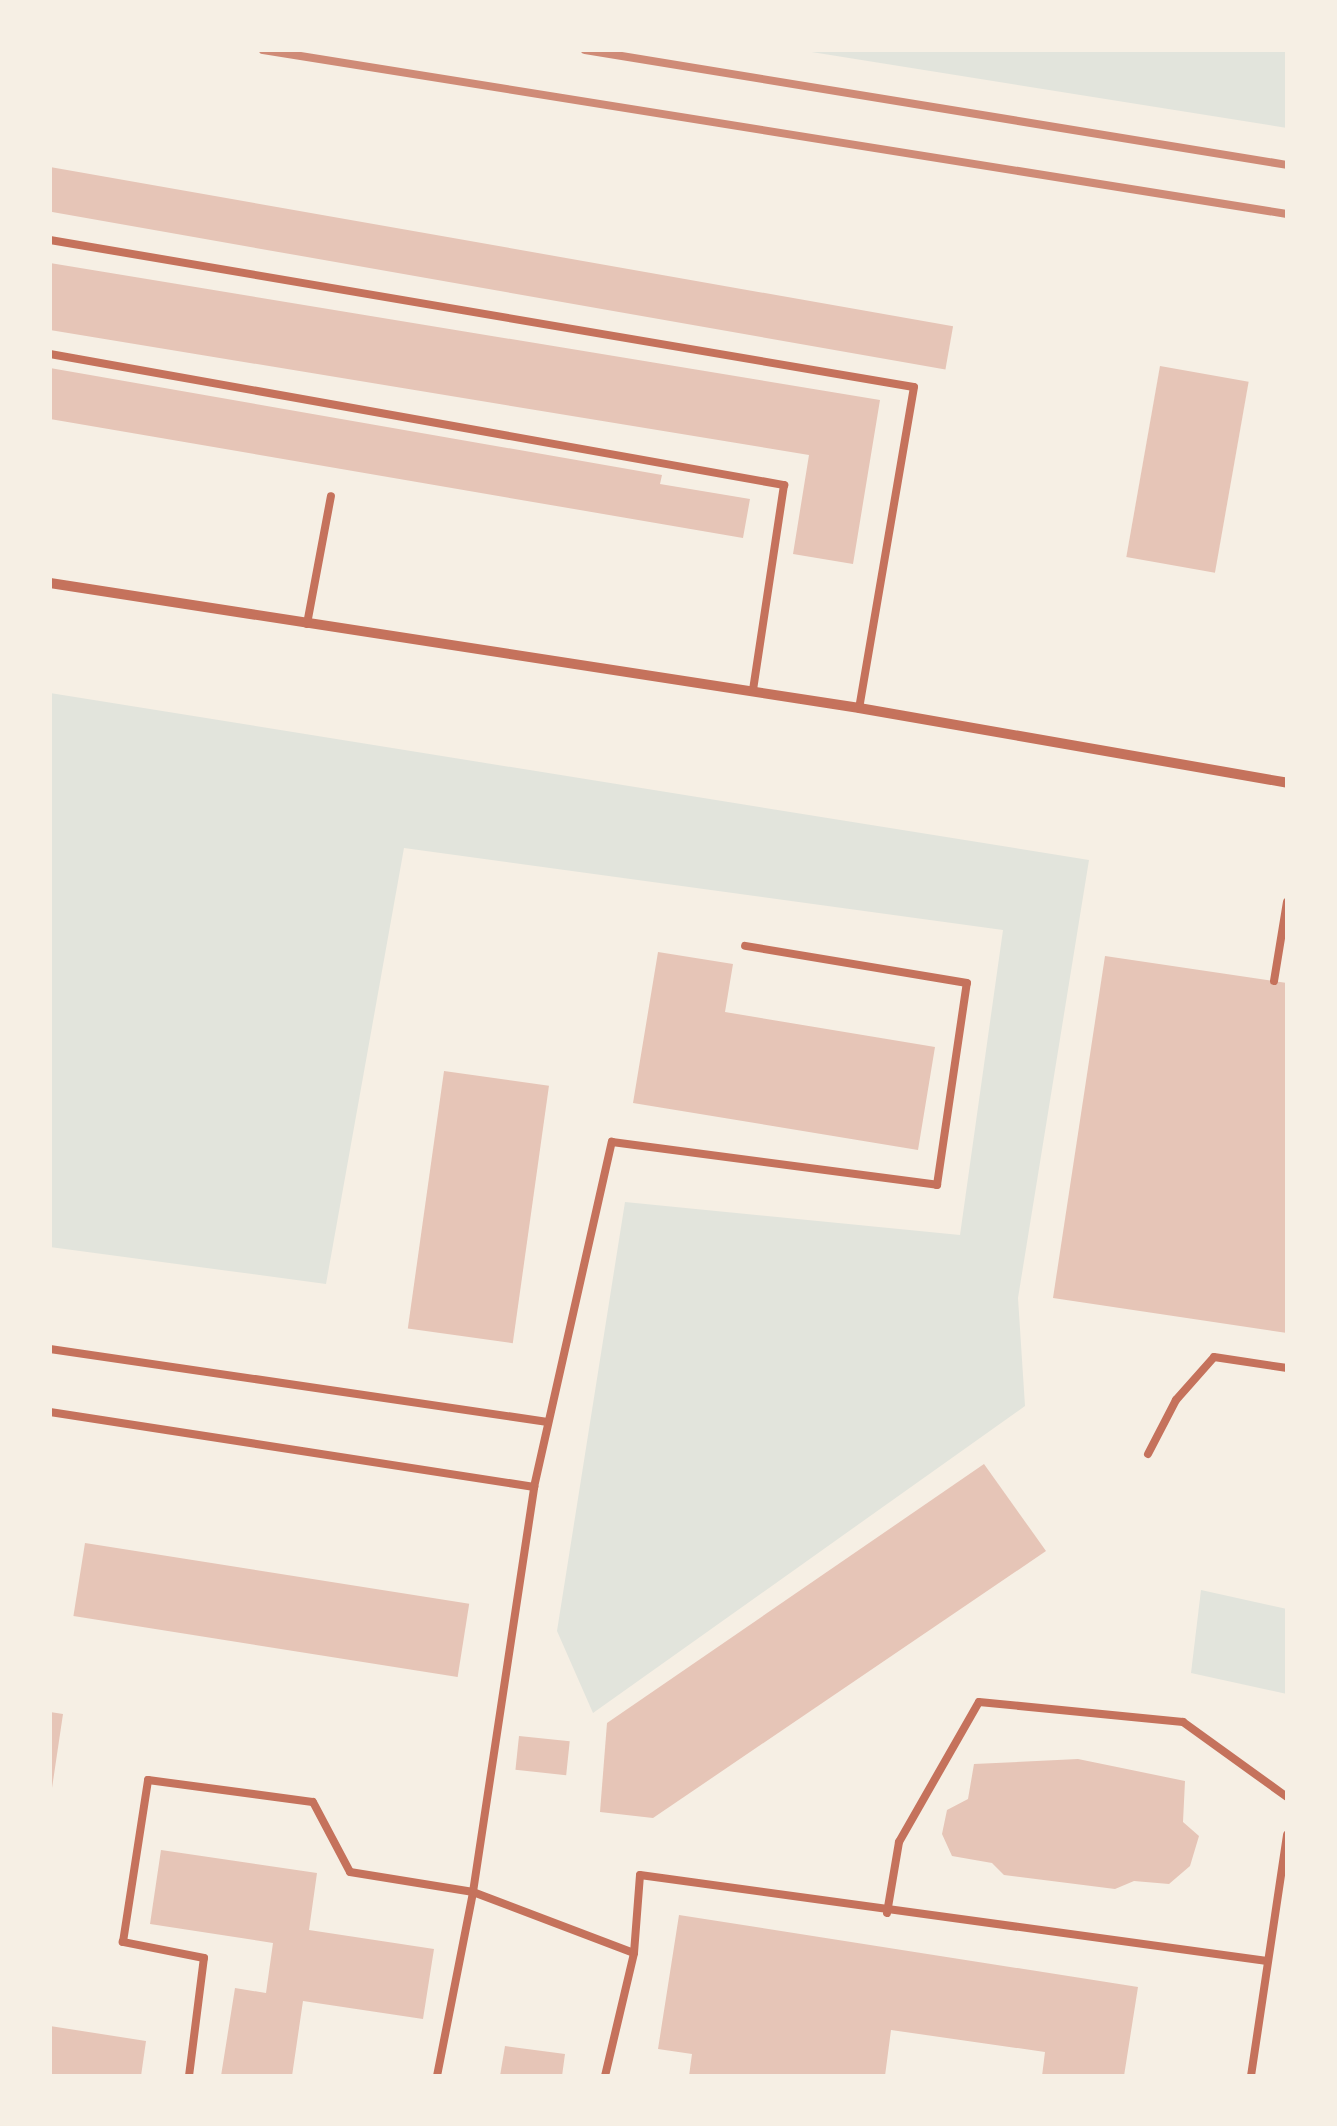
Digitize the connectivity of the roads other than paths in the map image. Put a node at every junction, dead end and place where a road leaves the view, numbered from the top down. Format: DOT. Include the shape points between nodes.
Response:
graph roads {
  1 [pos="50,240"];
  2 [pos="50,354"];
  3 [pos="332,496"];
  4 [pos="50,583"];
  5 [pos="307,624"];
  6 [pos="753,691"];
  7 [pos="859,708"];
  8 [pos="1287,783"];
  9 [pos="1287,902"];
  10 [pos="745,946"];
  11 [pos="1274,981"];
  12 [pos="50,1349"];
  13 [pos="1287,1368"];
  14 [pos="50,1412"];
  15 [pos="548,1422"];
  16 [pos="1148,1454"];
  17 [pos="534,1487"];
  18 [pos="1287,1797"];
  19 [pos="1287,1835"];
  20 [pos="473,1892"];
  21 [pos="887,1913"];
  22 [pos="634,1952"];
  23 [pos="1266,1962"];
  24 [pos="190,2076"];
  25 [pos="437,2076"];
  26 [pos="605,2076"];
  27 [pos="1251,2076"];
  1 -- 7 [label="lane" via="914,387"];
  2 -- 6 [label="lane" via="784,486"];
  3 -- 5 [label="lane"];
  4 -- 5 [label="street"];
  5 -- 6 [label="street"];
  6 -- 7 [label="street"];
  7 -- 8 [label="street"];
  9 -- 11 [label="lane"];
  10 -- 15 [label="lane" via="968,983 937,1185 612,1142"];
  12 -- 15 [label="lane"];
  13 -- 16 [label="lane" via="1214,1357 1176,1400"];
  14 -- 17 [label="lane"];
  15 -- 17 [label="lane"];
  17 -- 20 [label="lane"];
  18 -- 21 [label="lane" via="1183,1722 979,1702 900,1842"];
  19 -- 23 [label="lane"];
  20 -- 22 [label="lane"];
  20 -- 24 [label="lane" via="350,1872 313,1802 148,1780 123,1942 204,1958"];
  20 -- 25 [label="lane"];
  21 -- 22 [label="lane" via="640,1876"];
  21 -- 23 [label="lane"];
  22 -- 26 [label="lane"];
  23 -- 27 [label="lane"];
}
